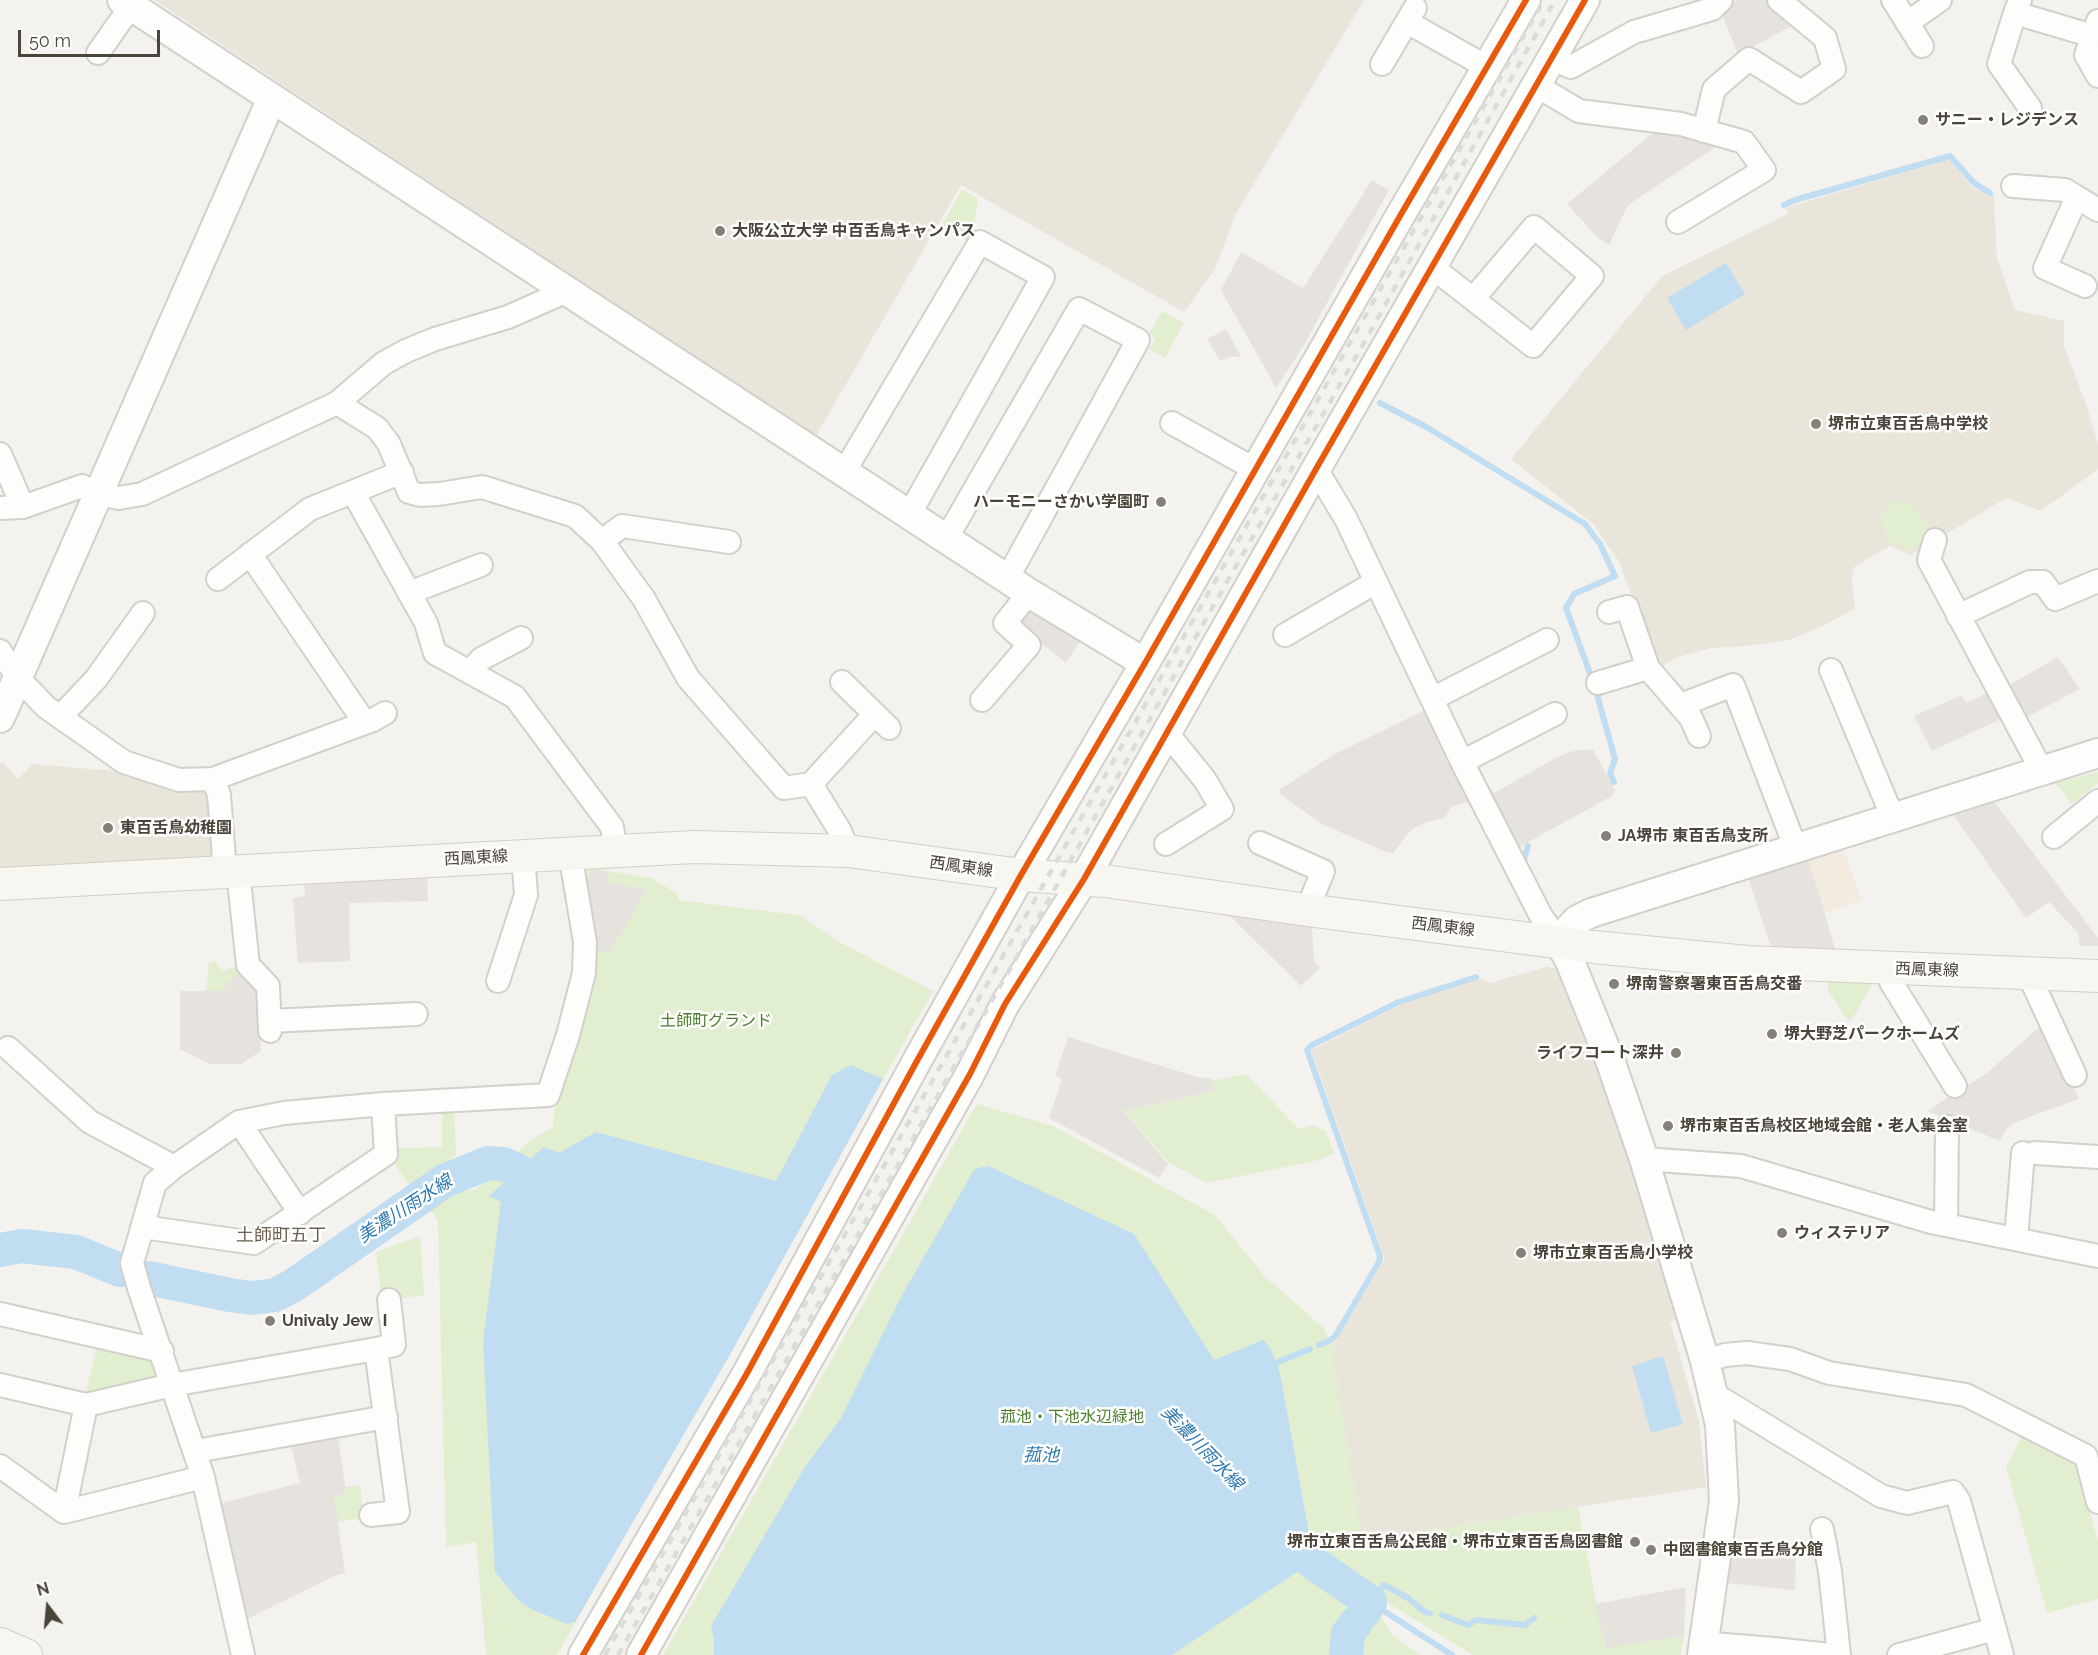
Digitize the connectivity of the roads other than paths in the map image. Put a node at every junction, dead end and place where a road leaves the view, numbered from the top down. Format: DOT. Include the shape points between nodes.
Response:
graph roads {
  1 [pos="1526,0"];
  2 [pos="1585,0"];
  3 [pos="1721,0"];
  4 [pos="1779,0"];
  5 [pos="1893,0"];
  6 [pos="1940,0"];
  7 [pos="126,3"];
  8 [pos="2017,6"];
  9 [pos="1907,23"];
  10 [pos="2096,28"];
  11 [pos="1922,46"];
  12 [pos="98,53"];
  13 [pos="1552,59"];
  14 [pos="1382,64"];
  15 [pos="1487,67"];
  16 [pos="2098,76"];
  17 [pos="1537,86"];
  18 [pos="272,98"];
  19 [pos="2030,108"];
  20 [pos="1704,131"];
  21 [pos="2013,186"];
  22 [pos="2077,197"];
  23 [pos="2098,210"];
  24 [pos="1678,222"];
  25 [pos="1432,267"];
  26 [pos="2085,286"];
  27 [pos="567,291"];
  28 [pos="1473,299"];
  29 [pos="337,403"];
  30 [pos="1172,423"];
  31 [pos="0,454"];
  32 [pos="1316,469"];
  33 [pos="1256,470"];
  34 [pos="402,472"];
  35 [pos="844,472"];
  36 [pos="353,492"];
  37 [pos="99,494"];
  38 [pos="23,507"];
  39 [pos="0,508"];
  40 [pos="909,515"];
  41 [pos="946,539"];
  42 [pos="1935,540"];
  43 [pos="602,541"];
  44 [pos="729,542"];
  45 [pos="250,554"];
  46 [pos="482,565"];
  47 [pos="218,579"];
  48 [pos="2098,581"];
  49 [pos="1376,582"];
  50 [pos="1018,586"];
  51 [pos="409,593"];
  52 [pos="1609,612"];
  53 [pos="142,613"];
  54 [pos="1958,616"];
  55 [pos="1285,635"];
  56 [pos="521,638"];
  57 [pos="1547,640"];
  58 [pos="0,651"];
  59 [pos="1146,663"];
  60 [pos="1648,668"];
  61 [pos="1831,670"];
  62 [pos="471,671"];
  63 [pos="18,678"];
  64 [pos="842,682"];
  65 [pos="1598,683"];
  66 [pos="1432,699"];
  67 [pos="982,700"];
  68 [pos="1681,705"];
  69 [pos="385,713"];
  70 [pos="1555,714"];
  71 [pos="60,717"];
  72 [pos="0,718"];
  73 [pos="365,723"];
  74 [pos="1167,733"];
  75 [pos="1699,736"];
  76 [pos="2098,753"];
  77 [pos="1462,762"];
  78 [pos="2042,771"];
  79 [pos="213,779"];
  80 [pos="811,784"];
  81 [pos="2097,804"];
  82 [pos="1893,818"];
  83 [pos="2054,837"];
  84 [pos="1260,843"];
  85 [pos="1166,844"];
  86 [pos="1796,849"];
  87 [pos="616,851"];
  88 [pos="848,851"];
  89 [pos="570,853"];
  90 [pos="523,855"];
  91 [pos="232,871"];
  92 [pos="1021,875"];
  93 [pos="1083,879"];
  94 [pos="0,884"];
  95 [pos="1307,910"];
  96 [pos="1558,941"];
  97 [pos="1886,968"];
  98 [pos="2028,973"];
  99 [pos="2098,976"];
  100 [pos="498,981"];
  101 [pos="416,1014"];
  102 [pos="8,1048"];
  103 [pos="2074,1075"];
  104 [pos="1955,1086"];
  105 [pos="383,1104"];
  106 [pos="239,1122"];
  107 [pos="1947,1127"];
  108 [pos="2098,1157"];
  109 [pos="1644,1159"];
  110 [pos="174,1167"];
  111 [pos="300,1214"];
  112 [pos="1946,1225"];
  113 [pos="142,1227"];
  114 [pos="2016,1239"];
  115 [pos="2098,1256"];
  116 [pos="388,1300"];
  117 [pos="0,1314"];
  118 [pos="376,1349"];
  119 [pos="162,1351"];
  120 [pos="1705,1360"];
  121 [pos="0,1385"];
  122 [pos="172,1385"];
  123 [pos="1713,1394"];
  124 [pos="86,1405"];
  125 [pos="386,1417"];
  126 [pos="196,1451"];
  127 [pos="2092,1452"];
  128 [pos="0,1466"];
  129 [pos="203,1477"];
  130 [pos="2098,1502"];
  131 [pos="64,1512"];
  132 [pos="371,1515"];
  133 [pos="1822,1529"];
  134 [pos="1995,1629"];
  135 [pos="0,1644"];
  136 [pos="1702,1650"];
  137 [pos="26,1655"];
  138 [pos="243,1655"];
  139 [pos="582,1655"];
  140 [pos="641,1655"];
  141 [pos="1831,1655"];
  142 [pos="1839,1655"];
  143 [pos="1899,1655"];
  144 [pos="2002,1655"];
  1 -- 15 [label="street"];
  2 -- 13 [label="street"];
  3 -- 13 [label="street" via="1713,9 1634,32 1571,67"];
  4 -- 20 [label="street" via="1825,38 1834,69 1801,92 1749,59 1714,89"];
  5 -- 9 [label="street"];
  6 -- 9 [label="street"];
  7 -- 12 [label="street"];
  7 -- 18 [label="street"];
  8 -- 10 [label="street"];
  8 -- 19 [label="street" via="1999,64"];
  9 -- 11 [label="street"];
  10 -- 16 [label="street" via="2086,55"];
  13 -- 17 [label="street"];
  14 -- 15 [label="street" via="1411,15"];
  15 -- 33 [label="street"];
  17 -- 20 [label="street" via="1580,111 1681,124"];
  17 -- 25 [label="street"];
  18 -- 27 [label="street"];
  18 -- 37 [label="street"];
  20 -- 24 [label="street" via="1744,142 1764,170"];
  21 -- 22 [label="street" via="2065,190"];
  22 -- 23 [label="street"];
  22 -- 26 [label="street" via="2045,268"];
  25 -- 28 [label="street"];
  25 -- 32 [label="street"];
  27 -- 29 [label="street" via="508,317 406,351 384,363"];
  27 -- 35 [label="street"];
  28 -- 28 [label="street" via="1533,346 1592,276 1534,227"];
  29 -- 34 [label="street" via="377,428"];
  29 -- 37 [label="street" via="142,494 119,498"];
  30 -- 33 [label="street"];
  31 -- 38 [label="street"];
  32 -- 49 [label="street" via="1346,519"];
  32 -- 74 [label="street"];
  33 -- 59 [label="street"];
  34 -- 36 [label="street"];
  34 -- 43 [label="street" via="409,492 439,494 483,487 575,516"];
  35 -- 40 [label="street"];
  35 -- 40 [label="street" via="980,242 1043,278"];
  36 -- 45 [label="street" via="310,509"];
  36 -- 51 [label="street"];
  37 -- 38 [label="street" via="82,486"];
  37 -- 63 [label="street"];
  38 -- 39 [label="street"];
  40 -- 41 [label="street"];
  41 -- 50 [label="street"];
  41 -- 50 [label="street" via="1079,309 1138,340"];
  42 -- 54 [label="street" via="1929,560"];
  43 -- 44 [label="street" via="622,526"];
  43 -- 80 [label="street" via="644,599 688,678 784,788"];
  45 -- 47 [label="street"];
  45 -- 73 [label="street"];
  46 -- 51 [label="street"];
  48 -- 54 [label="street" via="2055,599 2043,582 2030,582"];
  49 -- 55 [label="street"];
  49 -- 66 [label="street"];
  50 -- 59 [label="street"];
  50 -- 67 [label="street" via="1005,623 1029,645"];
  51 -- 62 [label="street" via="426,623 435,652"];
  52 -- 60 [label="street" via="1627,607"];
  53 -- 71 [label="street" via="96,679"];
  54 -- 78 [label="street"];
  56 -- 62 [label="street" via="481,659"];
  57 -- 66 [label="street"];
  58 -- 63 [label="street"];
  59 -- 92 [label="street"];
  60 -- 65 [label="street"];
  60 -- 68 [label="street"];
  61 -- 82 [label="street"];
  62 -- 87 [label="street" via="515,697 612,826"];
  63 -- 71 [label="street"];
  63 -- 72 [label="street"];
  64 -- 80 [label="street" via="882,721"];
  66 -- 77 [label="street"];
  68 -- 75 [label="street"];
  68 -- 86 [label="street" via="1733,685"];
  69 -- 73 [label="street"];
  70 -- 77 [label="street"];
  71 -- 79 [label="street" via="124,762 179,780"];
  73 -- 79 [label="street"];
  74 -- 85 [label="street" via="1205,780 1222,809"];
  74 -- 93 [label="street"];
  76 -- 78 [label="street"];
  77 -- 96 [label="street" via="1541,916"];
  78 -- 82 [label="street"];
  79 -- 91 [label="street"];
  80 -- 88 [label="street"];
  81 -- 83 [label="street"];
  82 -- 86 [label="street"];
  84 -- 95 [label="street" via="1323,871"];
  86 -- 96 [label="street" via="1591,913 1577,920"];
  87 -- 88 [label="main road, 西鳳東線" via="694,847"];
  87 -- 89 [label="main road, 西鳳東線"];
  88 -- 92 [label="main road, 西鳳東線"];
  89 -- 90 [label="main road, 西鳳東線"];
  89 -- 105 [label="street" via="585,942 584,973 548,1095"];
  90 -- 91 [label="main road, 西鳳東線"];
  90 -- 100 [label="street" via="526,895"];
  91 -- 94 [label="main road, 西鳳東線"];
  91 -- 101 [label="street" via="248,965 268,986 270,1026"];
  92 -- 93 [label="main road, 西鳳東線"];
  92 -- 139 [label="street" via="746,1375"];
  93 -- 95 [label="main road, 西鳳東線"];
  93 -- 140 [label="street" via="1005,1004 970,1074"];
  95 -- 96 [label="main road, 西鳳東線"];
  96 -- 97 [label="main road, 西鳳東線" via="1747,962"];
  96 -- 109 [label="street" via="1610,1060"];
  97 -- 98 [label="main road, 西鳳東線"];
  97 -- 104 [label="street"];
  98 -- 99 [label="main road, 西鳳東線"];
  98 -- 103 [label="street"];
  102 -- 110 [label="street" via="90,1122"];
  105 -- 106 [label="street" via="284,1113"];
  105 -- 111 [label="street" via="386,1154"];
  106 -- 110 [label="street"];
  106 -- 111 [label="street"];
  107 -- 112 [label="street"];
  108 -- 114 [label="street" via="2029,1153"];
  109 -- 112 [label="street" via="1741,1166"];
  109 -- 120 [label="street"];
  110 -- 113 [label="street" via="155,1183"];
  111 -- 113 [label="street" via="254,1243"];
  112 -- 114 [label="street"];
  113 -- 119 [label="street" via="132,1263"];
  114 -- 115 [label="street"];
  116 -- 118 [label="street" via="394,1345"];
  117 -- 119 [label="street"];
  118 -- 122 [label="street"];
  118 -- 125 [label="street"];
  119 -- 122 [label="street"];
  120 -- 123 [label="street"];
  120 -- 127 [label="street" via="1747,1353 1790,1359 1828,1373 1966,1395"];
  121 -- 124 [label="street"];
  122 -- 124 [label="street"];
  122 -- 126 [label="street"];
  123 -- 134 [label="street" via="1881,1496 1907,1503 1953,1492 1959,1501"];
  123 -- 136 [label="street" via="1720,1425 1724,1501"];
  124 -- 131 [label="street"];
  125 -- 126 [label="street"];
  125 -- 132 [label="street" via="398,1512"];
  126 -- 129 [label="street"];
  127 -- 130 [label="street"];
  128 -- 131 [label="street"];
  129 -- 131 [label="street"];
  129 -- 138 [label="street"];
  133 -- 142 [label="street"];
  134 -- 143 [label="street"];
  134 -- 144 [label="street"];
  135 -- 137 [label="main road"];
  136 -- 141 [label="street" via="1713,1644"];
}
